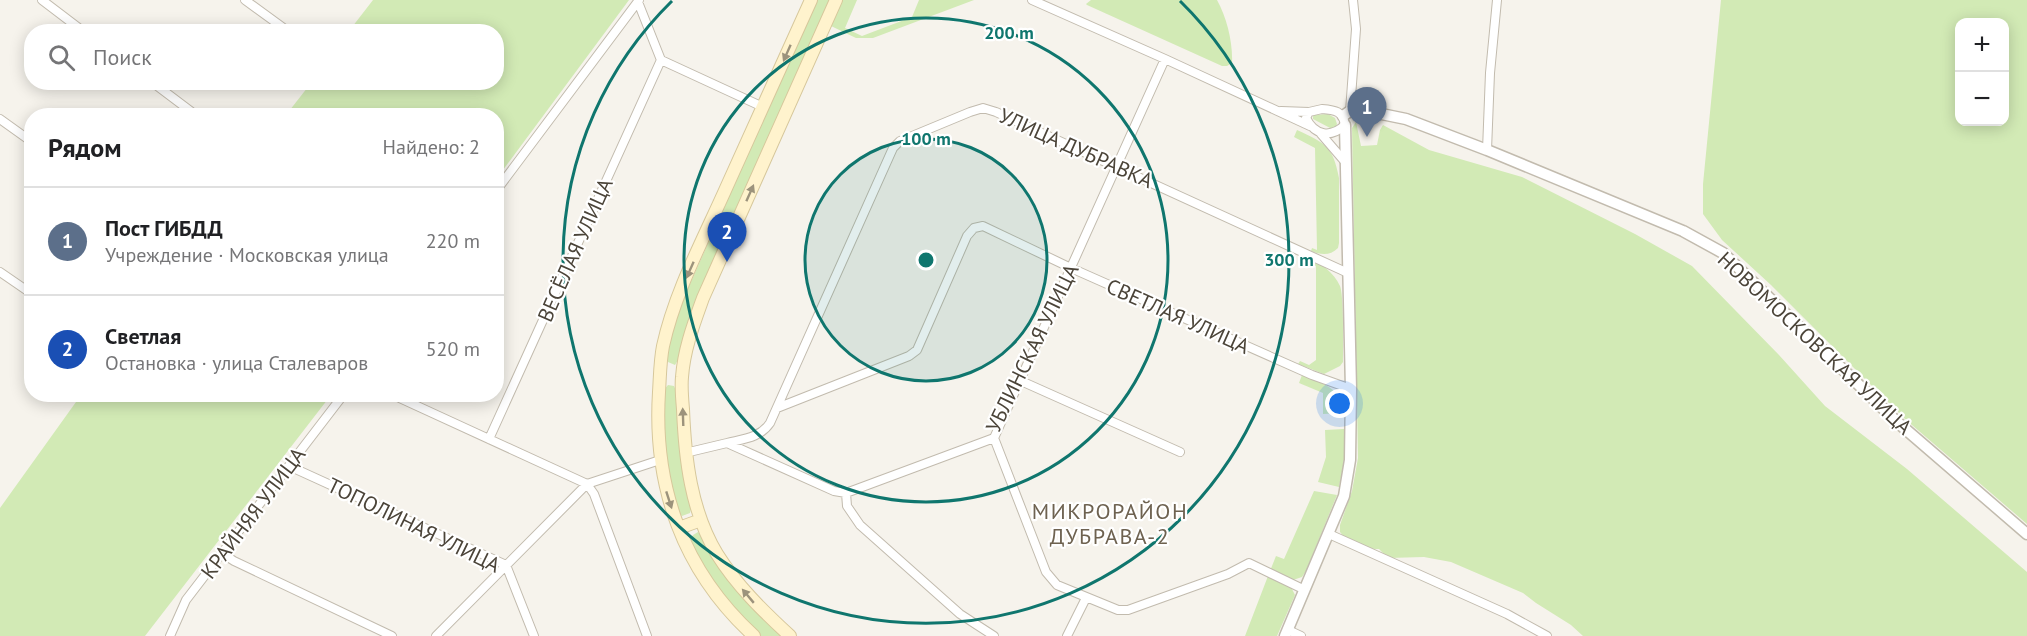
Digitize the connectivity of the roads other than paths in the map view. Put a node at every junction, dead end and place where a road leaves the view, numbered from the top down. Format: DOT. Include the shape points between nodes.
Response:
graph roads {
  1 [pos="42,0"];
  2 [pos="245,0"];
  3 [pos="811,0"];
  4 [pos="836,0"];
  5 [pos="1032,0"];
  6 [pos="1353,0"];
  7 [pos="1497,0"];
  8 [pos="638,1"];
  9 [pos="74,24"];
  10 [pos="278,24"];
  11 [pos="1165,59"];
  12 [pos="661,60"];
  13 [pos="163,90"];
  14 [pos="763,107"];
  15 [pos="186,108"];
  16 [pos="1280,111"];
  17 [pos="1309,112"];
  18 [pos="1346,117"];
  19 [pos="0,119"];
  20 [pos="1310,126"];
  21 [pos="1321,134"];
  22 [pos="24,136"];
  23 [pos="1486,150"];
  24 [pos="1346,164"];
  25 [pos="1117,166"];
  26 [pos="504,180"];
  27 [pos="1071,268"];
  28 [pos="0,272"];
  29 [pos="1348,273"];
  30 [pos="24,288"];
  31 [pos="660,375"];
  32 [pos="682,378"];
  33 [pos="1021,381"];
  34 [pos="1351,389"];
  35 [pos="338,402"];
  36 [pos="408,402"];
  37 [pos="777,408"];
  38 [pos="994,438"];
  39 [pos="489,439"];
  40 [pos="727,444"];
  41 [pos="1180,452"];
  42 [pos="685,453"];
  43 [pos="660,460"];
  44 [pos="289,466"];
  45 [pos="586,484"];
  46 [pos="846,494"];
  47 [pos="701,520"];
  48 [pos="678,528"];
  49 [pos="1329,534"];
  50 [pos="2027,534"];
  51 [pos="223,554"];
  52 [pos="506,565"];
  53 [pos="1305,590"];
  54 [pos="1086,598"];
  55 [pos="1286,633"];
  56 [pos="170,636"];
  57 [pos="392,636"];
  58 [pos="436,636"];
  59 [pos="534,636"];
  60 [pos="647,636"];
  61 [pos="754,636"];
  62 [pos="790,636"];
  63 [pos="994,636"];
  64 [pos="1067,636"];
  65 [pos="1301,636"];
  66 [pos="1547,636"];
  1 -- 9 [label="street"];
  2 -- 10 [label="street"];
  3 -- 14 [label="main road, one-way"];
  32 -- 4 [label="main road, one-way" via="703,297"];
  5 -- 11 [label="street"];
  6 -- 18 [label="street" via="1356,29"];
  7 -- 23 [label="street"];
  8 -- 12 [label="street"];
  8 -- 26 [label="street"];
  11 -- 16 [label="street"];
  11 -- 25 [label="street, УБЛИНСКАЯ УЛИЦА"];
  12 -- 14 [label="street"];
  12 -- 39 [label="street, ВЕСЁЛАЯ УЛИЦА"];
  13 -- 15 [label="street"];
  14 -- 31 [label="main road, one-way" via="679,295 663,348"];
  16 -- 17 [label="street"];
  16 -- 20 [label="street"];
  17 -- 18 [label="street" via="1333,110"];
  17 -- 20 [label="street" via="1306,118"];
  18 -- 21 [label="street" via="1333,133"];
  18 -- 23 [label="street, НОВОМОСКОВСКАЯ УЛИЦА" via="1362,110 1406,119"];
  18 -- 24 [label="street"];
  19 -- 22 [label="street"];
  20 -- 21 [label="street"];
  21 -- 24 [label="street"];
  23 -- 50 [label="street, НОВОМОСКОВСКАЯ УЛИЦА" via="1683,231 1723,253 1896,420"];
  24 -- 29 [label="street"];
  25 -- 27 [label="street, УБЛИНСКАЯ УЛИЦА"];
  25 -- 29 [label="street, УЛИЦА ДУБРАВКА"];
  25 -- 37 [label="street, УЛИЦА ДУБРАВКА" via="984,108 900,141 892,148"];
  27 -- 33 [label="street, УБЛИНСКАЯ УЛИЦА"];
  27 -- 34 [label="street, СВЕТЛАЯ УЛИЦА"];
  27 -- 37 [label="street, СВЕТЛАЯ УЛИЦА" via="982,226 974,228 917,350"];
  28 -- 30 [label="street"];
  29 -- 34 [label="street"];
  31 -- 32 [label="main road"];
  31 -- 43 [label="main road"];
  42 -- 32 [label="main road, one-way"];
  33 -- 38 [label="street, УБЛИНСКАЯ УЛИЦА"];
  33 -- 41 [label="street"];
  34 -- 49 [label="street" via="1350,460 1344,496"];
  35 -- 44 [label="street, КРАЙНЯЯ УЛИЦА"];
  36 -- 39 [label="street"];
  37 -- 40 [label="street, УЛИЦА ДУБРАВКА" via="765,431"];
  38 -- 46 [label="street, УБЛИНСКАЯ УЛИЦА"];
  38 -- 54 [label="street" via="1046,572 1057,585"];
  39 -- 45 [label="street"];
  40 -- 42 [label="street"];
  40 -- 46 [label="street"];
  42 -- 47 [label="main road"];
  43 -- 45 [label="street"];
  43 -- 48 [label="main road, one-way"];
  44 -- 51 [label="street, КРАЙНЯЯ УЛИЦА"];
  44 -- 52 [label="street, ТОПОЛИНАЯ УЛИЦА"];
  45 -- 52 [label="street"];
  45 -- 60 [label="street" via="594,494"];
  46 -- 63 [label="street" via="847,506 860,525 960,614"];
  47 -- 48 [label="main road"];
  62 -- 47 [label="main road, one-way" via="752,601 734,578"];
  48 -- 61 [label="main road" via="712,589 732,616"];
  49 -- 53 [label="street"];
  49 -- 66 [label="street"];
  51 -- 56 [label="street, КРАЙНЯЯ УЛИЦА" via="186,600"];
  51 -- 57 [label="street"];
  52 -- 58 [label="street"];
  52 -- 59 [label="street, ТОПОЛИНАЯ УЛИЦА"];
  53 -- 54 [label="street" via="1249,563 1128,610"];
  53 -- 55 [label="street"];
  54 -- 64 [label="street"];
  55 -- 65 [label="street"];
}
